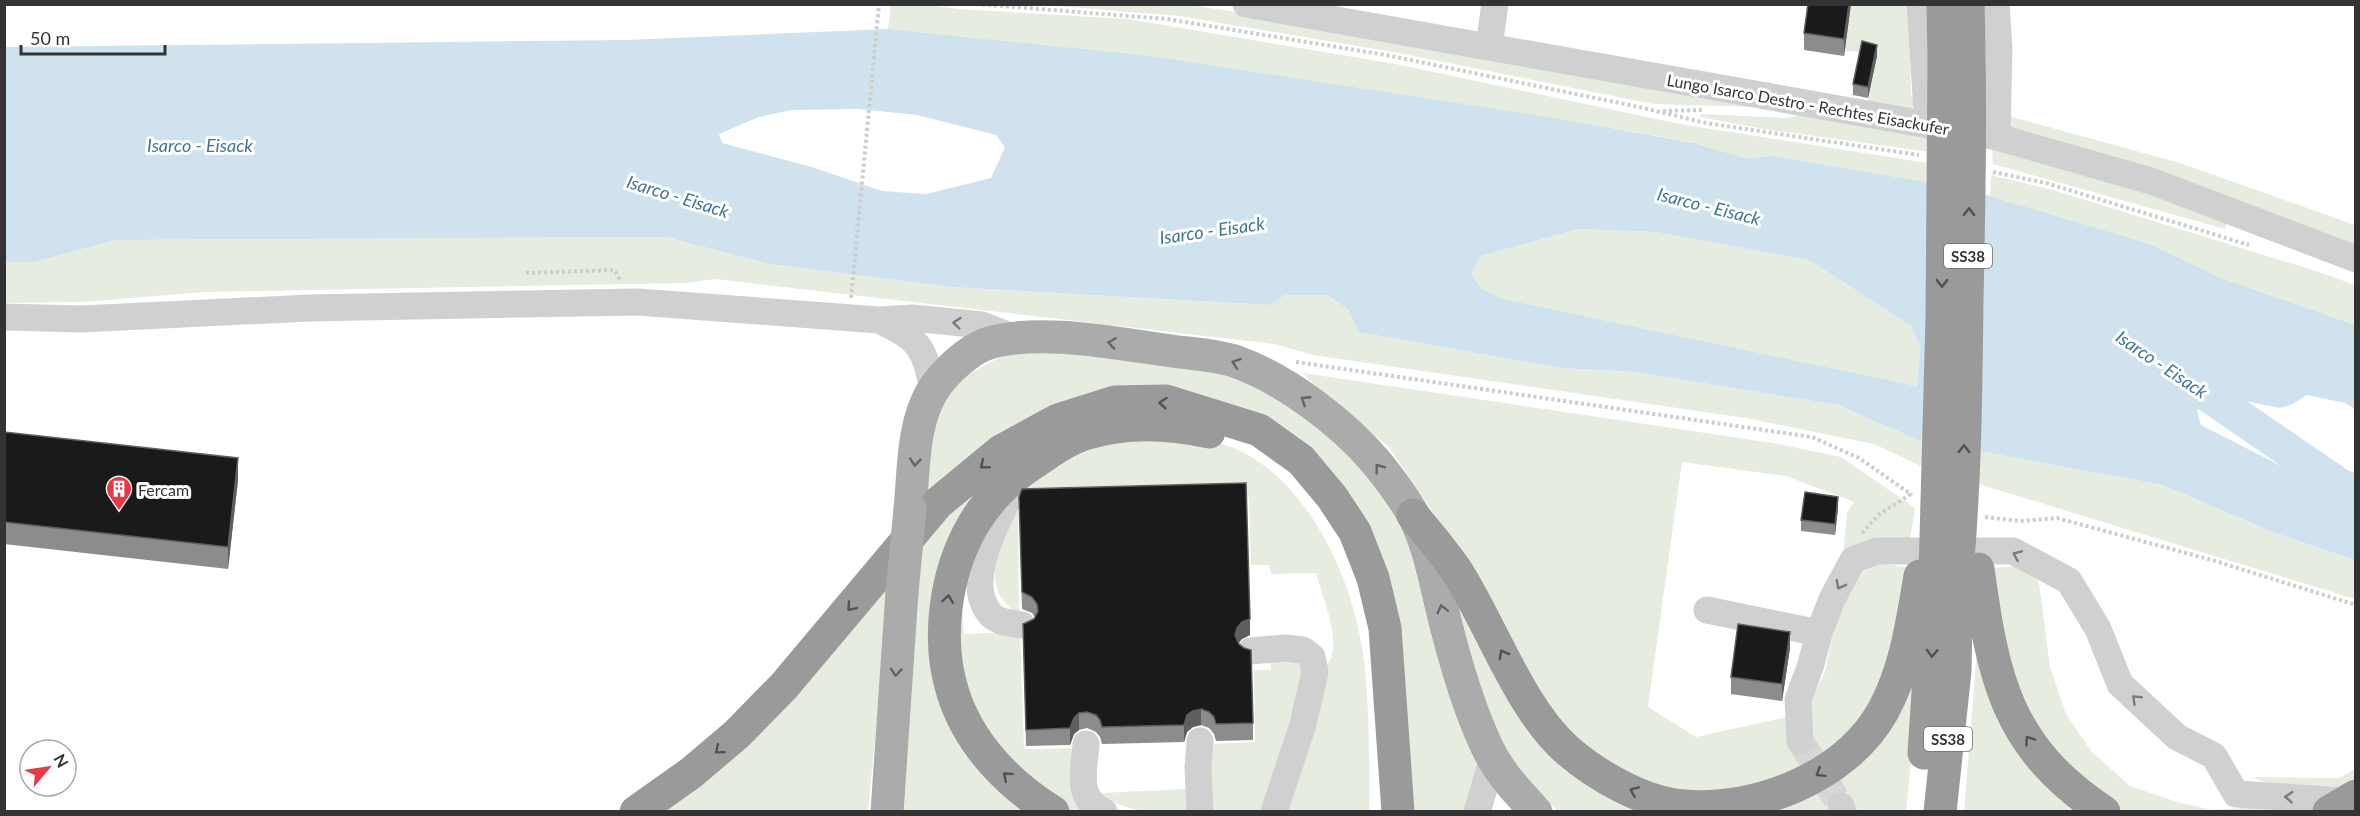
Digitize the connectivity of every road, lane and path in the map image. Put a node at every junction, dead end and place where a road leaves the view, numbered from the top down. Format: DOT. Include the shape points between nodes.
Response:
graph roads {
  1 [pos="879,4"];
  2 [pos="976,4"];
  3 [pos="1246,4"];
  4 [pos="1495,4"];
  5 [pos="1920,4"];
  6 [pos="1943,4"];
  7 [pos="1968,4"];
  8 [pos="1996,4"];
  9 [pos="1489,46"];
  10 [pos="1928,125"];
  11 [pos="1997,137"];
  12 [pos="1923,155"];
  13 [pos="1990,171"];
  14 [pos="2257,247"];
  15 [pos="2355,259"];
  16 [pos="526,273"];
  17 [pos="852,291"];
  18 [pos="638,302"];
  19 [pos="4,317"];
  20 [pos="879,320"];
  21 [pos="1013,337"];
  22 [pos="1287,362"];
  23 [pos="933,390"];
  24 [pos="1023,471"];
  25 [pos="1943,505"];
  26 [pos="1413,515"];
  27 [pos="1853,560"];
  28 [pos="1947,572"];
  29 [pos="2355,605"];
  30 [pos="1707,610"];
  31 [pos="1022,624"];
  32 [pos="1820,633"];
  33 [pos="1251,651"];
  34 [pos="1200,741"];
  35 [pos="1800,741"];
  36 [pos="1086,744"];
  37 [pos="1493,758"];
  38 [pos="2345,805"];
  39 [pos="1930,808"];
  40 [pos="636,812"];
  41 [pos="886,812"];
  42 [pos="1053,812"];
  43 [pos="1104,812"];
  44 [pos="1200,812"];
  45 [pos="1274,812"];
  46 [pos="1376,812"];
  47 [pos="1398,812"];
  48 [pos="1477,812"];
  49 [pos="1536,812"];
  50 [pos="2104,812"];
  1 -- 17 [label="path"];
  2 -- 12 [label="path" via="1167,19 1386,55 1706,123"];
  3 -- 9 [label="street, Lungo Isarco Destro - Rechtes Eisackufer"];
  4 -- 9 [label="street"];
  5 -- 10 [label="street"];
  6 -- 25 [label="highway, SS38, one-way, bridge"];
  25 -- 7 [label="highway, SS38, one-way, bridge" via="1970,106"];
  8 -- 11 [label="street"];
  9 -- 10 [label="street, Lungo Isarco Destro - Rechtes Eisackufer"];
  10 -- 11 [label="street, Lungo Isarco Destro - Rechtes Eisackufer"];
  11 -- 15 [label="street, Lungo Isarco Destro - Rechtes Eisackufer" via="2151,181"];
  13 -- 14 [label="path" via="2046,183"];
  16 -- 18 [label="path" via="614,270"];
  18 -- 19 [label="street" via="309,308 81,319"];
  18 -- 20 [label="street"];
  21 -- 20 [label="street, one-way" via="982,326 913,318"];
  20 -- 23 [label="street" via="906,333 920,347"];
  21 -- 23 [label="main road" via="983,345 962,359"];
  26 -- 21 [label="main road, one-way" via="1375,462 1331,417 1278,382 1236,361 1102,342"];
  22 -- 25 [label="path" via="1812,436"];
  23 -- 41 [label="main road, one-way, bridge" via="917,439"];
  24 -- 31 [label="street" via="986,550 980,575 982,600 992,616"];
  42 -- 24 [label="highway, one-way" via="994,765 968,726 953,693 946,655 944,628 957,561 973,525 998,492"];
  24 -- 46 [label="highway" via="1085,433 1119,426 1181,426 1214,433 1270,463 1299,488 1323,520 1343,557 1360,606 1368,653"];
  25 -- 27 [label="path" via="1878,515 1863,530"];
  25 -- 28 [label="highway, bridge"];
  25 -- 28 [label="highway"];
  25 -- 29 [label="path" via="2020,521 2057,518 2212,560"];
  28 -- 26 [label="highway, one-way" via="1909,642 1899,677 1882,712 1865,736 1836,763 1808,780 1749,803 1682,806 1605,779 1566,748 1535,712 1457,572"];
  37 -- 26 [label="main road, one-way" via="1456,663 1430,559"];
  27 -- 32 [label="street, one-way" via="1832,599"];
  38 -- 27 [label="street, one-way" via="2236,794 2214,756 2177,737 2121,684 2098,629 2069,581 2013,551 1877,551"];
  28 -- 39 [label="highway, SS38" via="1955,671"];
  50 -- 28 [label="highway, one-way" via="2066,785 2036,752 2000,687 1989,647"];
  30 -- 32 [label="street"];
  32 -- 35 [label="street" via="1798,700"];
  33 -- 45 [label="street" via="1303,650 1312,657 1315,672 1303,724"];
  34 -- 44 [label="street"];
  36 -- 43 [label="street" via="1085,796"];
  37 -- 48 [label="street"];
  37 -- 49 [label="main road" via="1503,776"];
  47 -- 40 [label="highway, one-way" via="1385,628 1373,578 1355,532 1301,460 1259,430 1166,401 1115,402 1058,420 1001,451 938,503 784,686 737,734"];
}
